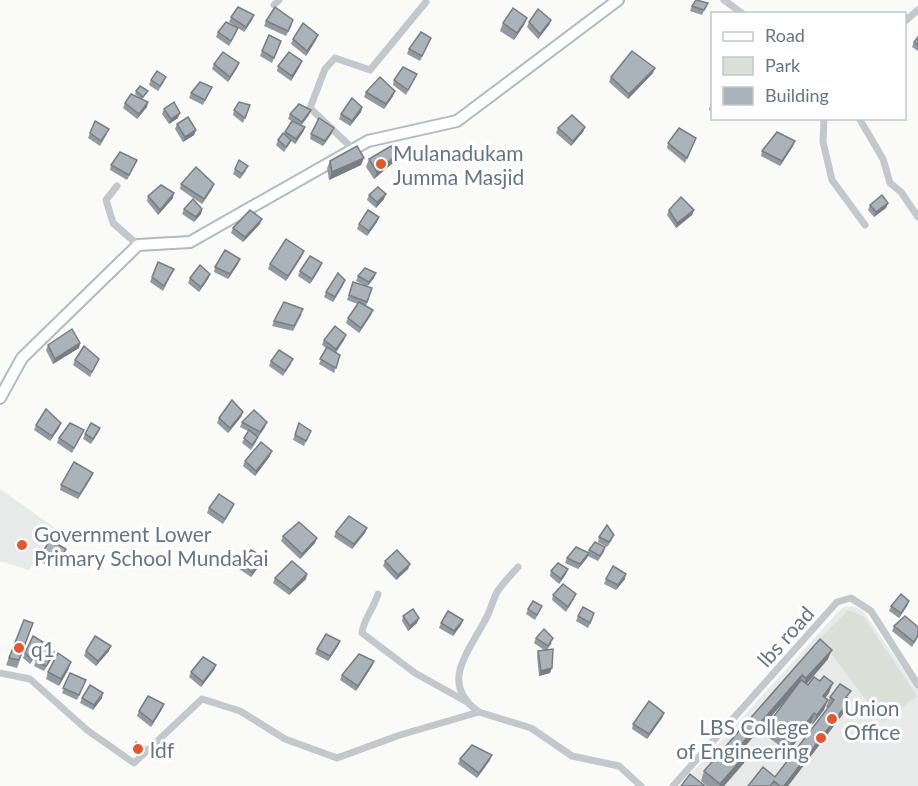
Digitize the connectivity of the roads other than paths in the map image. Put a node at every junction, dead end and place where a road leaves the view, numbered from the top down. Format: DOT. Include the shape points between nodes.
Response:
graph roads {
  1 [pos="618,0"];
  2 [pos="724,0"];
  3 [pos="426,2"];
  4 [pos="918,10"];
  5 [pos="740,12"];
  6 [pos="906,20"];
  7 [pos="824,120"];
  8 [pos="860,120"];
  9 [pos="353,149"];
  10 [pos="117,186"];
  11 [pos="918,217"];
  12 [pos="865,225"];
  13 [pos="138,245"];
  14 [pos="0,398"];
  15 [pos="518,567"];
  16 [pos="378,594"];
  17 [pos="0,674"];
  18 [pos="918,685"];
  19 [pos="467,702"];
  20 [pos="479,712"];
  21 [pos="641,786"];
  22 [pos="673,786"];
  1 -- 9 [label="main road" via="457,121 368,141"];
  2 -- 5 [label="street"];
  3 -- 9 [label="street" via="370,70 335,58 325,69 310,108"];
  4 -- 6 [label="street"];
  7 -- 12 [label="street" via="823,142 832,180"];
  8 -- 11 [label="street" via="883,159 890,183"];
  9 -- 13 [label="main road" via="190,242"];
  10 -- 13 [label="street" via="106,200 113,223"];
  13 -- 14 [label="main road" via="22,358"];
  15 -- 19 [label="street" via="497,593 461,664 461,689"];
  16 -- 19 [label="street" via="362,633 415,673"];
  17 -- 20 [label="street" via="30,679 87,730 135,763 202,699 240,711 285,739 337,758"];
  18 -- 22 [label="street, lbs road" via="871,610 851,598 837,602"];
  19 -- 20 [label="street"];
  20 -- 21 [label="street" via="531,728 572,756 620,766"];
}
